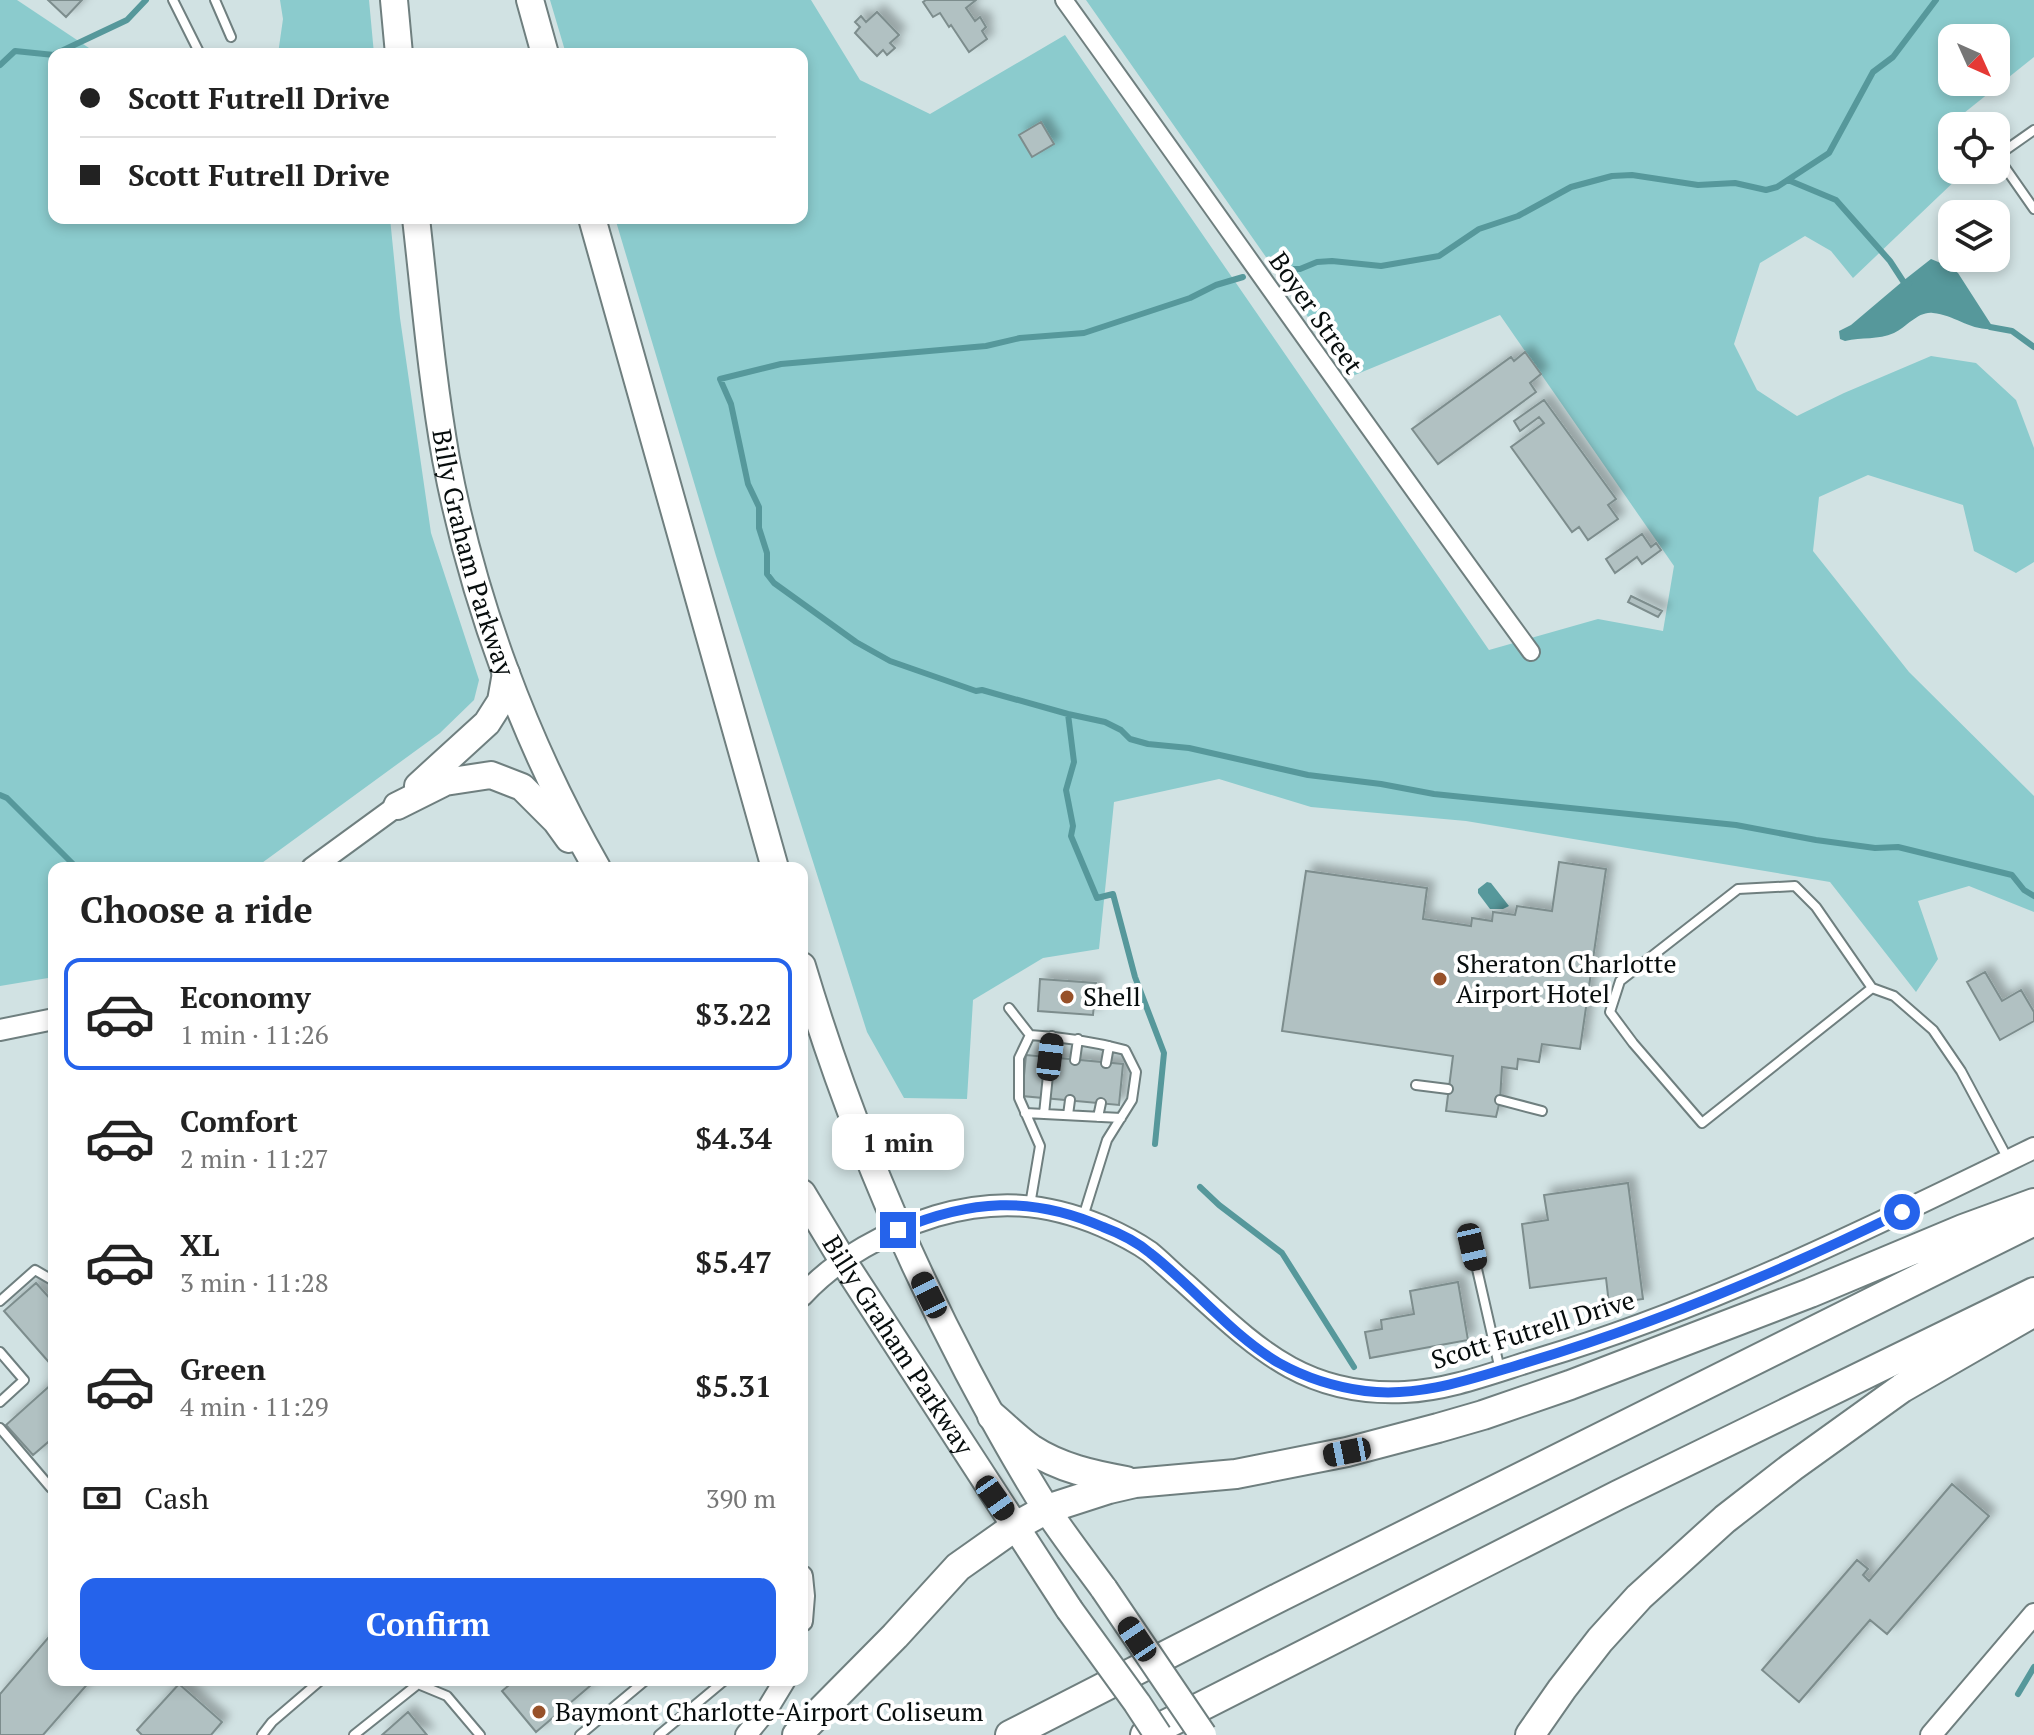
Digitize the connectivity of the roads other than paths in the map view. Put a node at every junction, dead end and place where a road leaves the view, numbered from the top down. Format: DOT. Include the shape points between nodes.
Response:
graph roads {
  1 [pos="173,0"];
  2 [pos="215,0"];
  3 [pos="394,0"];
  4 [pos="530,0"];
  5 [pos="1064,0"];
  6 [pos="231,37"];
  7 [pos="197,48"];
  8 [pos="398,48"];
  9 [pos="543,48"];
  10 [pos="2034,130"];
  11 [pos="2034,209"];
  12 [pos="417,224"];
  13 [pos="594,224"];
  14 [pos="1531,652"];
  15 [pos="506,673"];
  16 [pos="397,806"];
  17 [pos="320,862"];
  18 [pos="589,862"];
  19 [pos="591,862"];
  20 [pos="773,862"];
  21 [pos="808,985"];
  22 [pos="1872,988"];
  23 [pos="1009,1008"];
  24 [pos="48,1020"];
  25 [pos="0,1030"];
  26 [pos="1030,1035"];
  27 [pos="1052,1036"];
  28 [pos="1078,1039"];
  29 [pos="1109,1046"];
  30 [pos="1075,1060"];
  31 [pos="1106,1063"];
  32 [pos="1416,1085"];
  33 [pos="1448,1089"];
  34 [pos="1070,1100"];
  35 [pos="1500,1100"];
  36 [pos="1101,1103"];
  37 [pos="1542,1111"];
  38 [pos="1025,1113"];
  39 [pos="1044,1114"];
  40 [pos="1068,1115"];
  41 [pos="1098,1117"];
  42 [pos="1121,1118"];
  43 [pos="2034,1148"];
  44 [pos="2009,1160"];
  45 [pos="808,1203"];
  46 [pos="2034,1203"];
  47 [pos="1030,1206"];
  48 [pos="1083,1218"];
  49 [pos="2034,1221"];
  50 [pos="898,1230"];
  51 [pos="1472,1247"];
  52 [pos="843,1261"];
  53 [pos="48,1278"];
  54 [pos="808,1290"];
  55 [pos="2034,1292"];
  56 [pos="0,1301"];
  57 [pos="2034,1312"];
  58 [pos="0,1352"];
  59 [pos="1500,1370"];
  60 [pos="0,1402"];
  61 [pos="992,1416"];
  62 [pos="0,1428"];
  63 [pos="1135,1483"];
  64 [pos="48,1484"];
  65 [pos="1047,1509"];
  66 [pos="1016,1526"];
  67 [pos="2034,1614"];
  68 [pos="314,1686"];
  69 [pos="415,1686"];
  70 [pos="423,1686"];
  71 [pos="639,1686"];
  72 [pos="718,1686"];
  73 [pos="781,1686"];
  74 [pos="262,1735"];
  75 [pos="354,1735"];
  76 [pos="480,1735"];
  77 [pos="580,1735"];
  78 [pos="659,1735"];
  79 [pos="746,1735"];
  80 [pos="797,1735"];
  81 [pos="1010,1735"];
  82 [pos="1145,1735"];
  83 [pos="1158,1735"];
  84 [pos="1203,1735"];
  85 [pos="1530,1735"];
  86 [pos="1931,1735"];
  1 -- 7 [label="lane"];
  2 -- 6 [label="lane"];
  3 -- 8 [label="highway"];
  4 -- 9 [label="highway"];
  5 -- 14 [label="street, Boyer Street"];
  10 -- 11 [label="lane" via="1997,156"];
  12 -- 15 [label="highway, Billy Graham Parkway" via="447,462"];
  13 -- 20 [label="highway"];
  15 -- 16 [label="highway" via="501,701 487,723"];
  15 -- 19 [label="highway, Billy Graham Parkway"];
  16 -- 17 [label="street"];
  16 -- 18 [label="highway" via="445,782 491,775 522,787"];
  21 -- 50 [label="highway, Billy Graham Parkway" via="838,1081"];
  22 -- 22 [label="lane" via="1816,907 1795,886 1738,889 1620,981 1610,1012 1702,1123"];
  22 -- 44 [label="lane" via="1894,996 1933,1030"];
  23 -- 26 [label="lane"];
  24 -- 25 [label="street"];
  26 -- 27 [label="lane"];
  26 -- 38 [label="lane" via="1019,1058 1019,1098"];
  27 -- 28 [label="lane"];
  27 -- 39 [label="lane"];
  28 -- 29 [label="lane"];
  28 -- 30 [label="lane"];
  29 -- 31 [label="lane"];
  29 -- 42 [label="lane" via="1125,1050 1136,1072 1132,1100"];
  32 -- 33 [label="lane"];
  34 -- 40 [label="lane"];
  35 -- 37 [label="lane"];
  36 -- 41 [label="lane"];
  38 -- 39 [label="lane"];
  38 -- 47 [label="lane" via="1040,1146"];
  39 -- 40 [label="lane"];
  40 -- 41 [label="lane"];
  41 -- 42 [label="lane"];
  42 -- 48 [label="lane" via="1107,1140"];
  43 -- 44 [label="street, Scott Futrell Drive"];
  44 -- 59 [label="street, Scott Futrell Drive" via="1714,1297"];
  45 -- 52 [label="highway, Billy Graham Parkway"];
  46 -- 63 [label="highway" via="1483,1415 1347,1452 1236,1474"];
  47 -- 48 [label="street, Scott Futrell Drive"];
  47 -- 50 [label="street, Scott Futrell Drive" via="973,1207"];
  48 -- 59 [label="street, Scott Futrell Drive" via="1149,1251 1251,1342 1309,1377 1369,1391 1404,1392"];
  49 -- 81 [label="highway"];
  50 -- 52 [label="street, Scott Futrell Drive"];
  50 -- 61 [label="highway, Billy Graham Parkway"];
  51 -- 59 [label="lane"];
  52 -- 54 [label="street, Scott Futrell Drive"];
  52 -- 66 [label="highway, Billy Graham Parkway"];
  53 -- 56 [label="lane" via="35,1270"];
  55 -- 82 [label="highway"];
  57 -- 85 [label="highway" via="1902,1388 1725,1519 1600,1640"];
  58 -- 60 [label="lane" via="24,1380"];
  61 -- 63 [label="highway" via="1057,1463"];
  61 -- 65 [label="highway, Billy Graham Parkway"];
  62 -- 64 [label="lane"];
  63 -- 65 [label="highway"];
  65 -- 66 [label="highway"];
  65 -- 84 [label="highway, Billy Graham Parkway, bridge"];
  66 -- 80 [label="highway" via="958,1567"];
  66 -- 83 [label="highway, Billy Graham Parkway, bridge"];
  67 -- 86 [label="street"];
  68 -- 74 [label="lane"];
  69 -- 75 [label="lane"];
  70 -- 76 [label="lane" via="447,1696"];
  71 -- 77 [label="lane"];
  72 -- 78 [label="lane"];
  73 -- 79 [label="street"];
}
